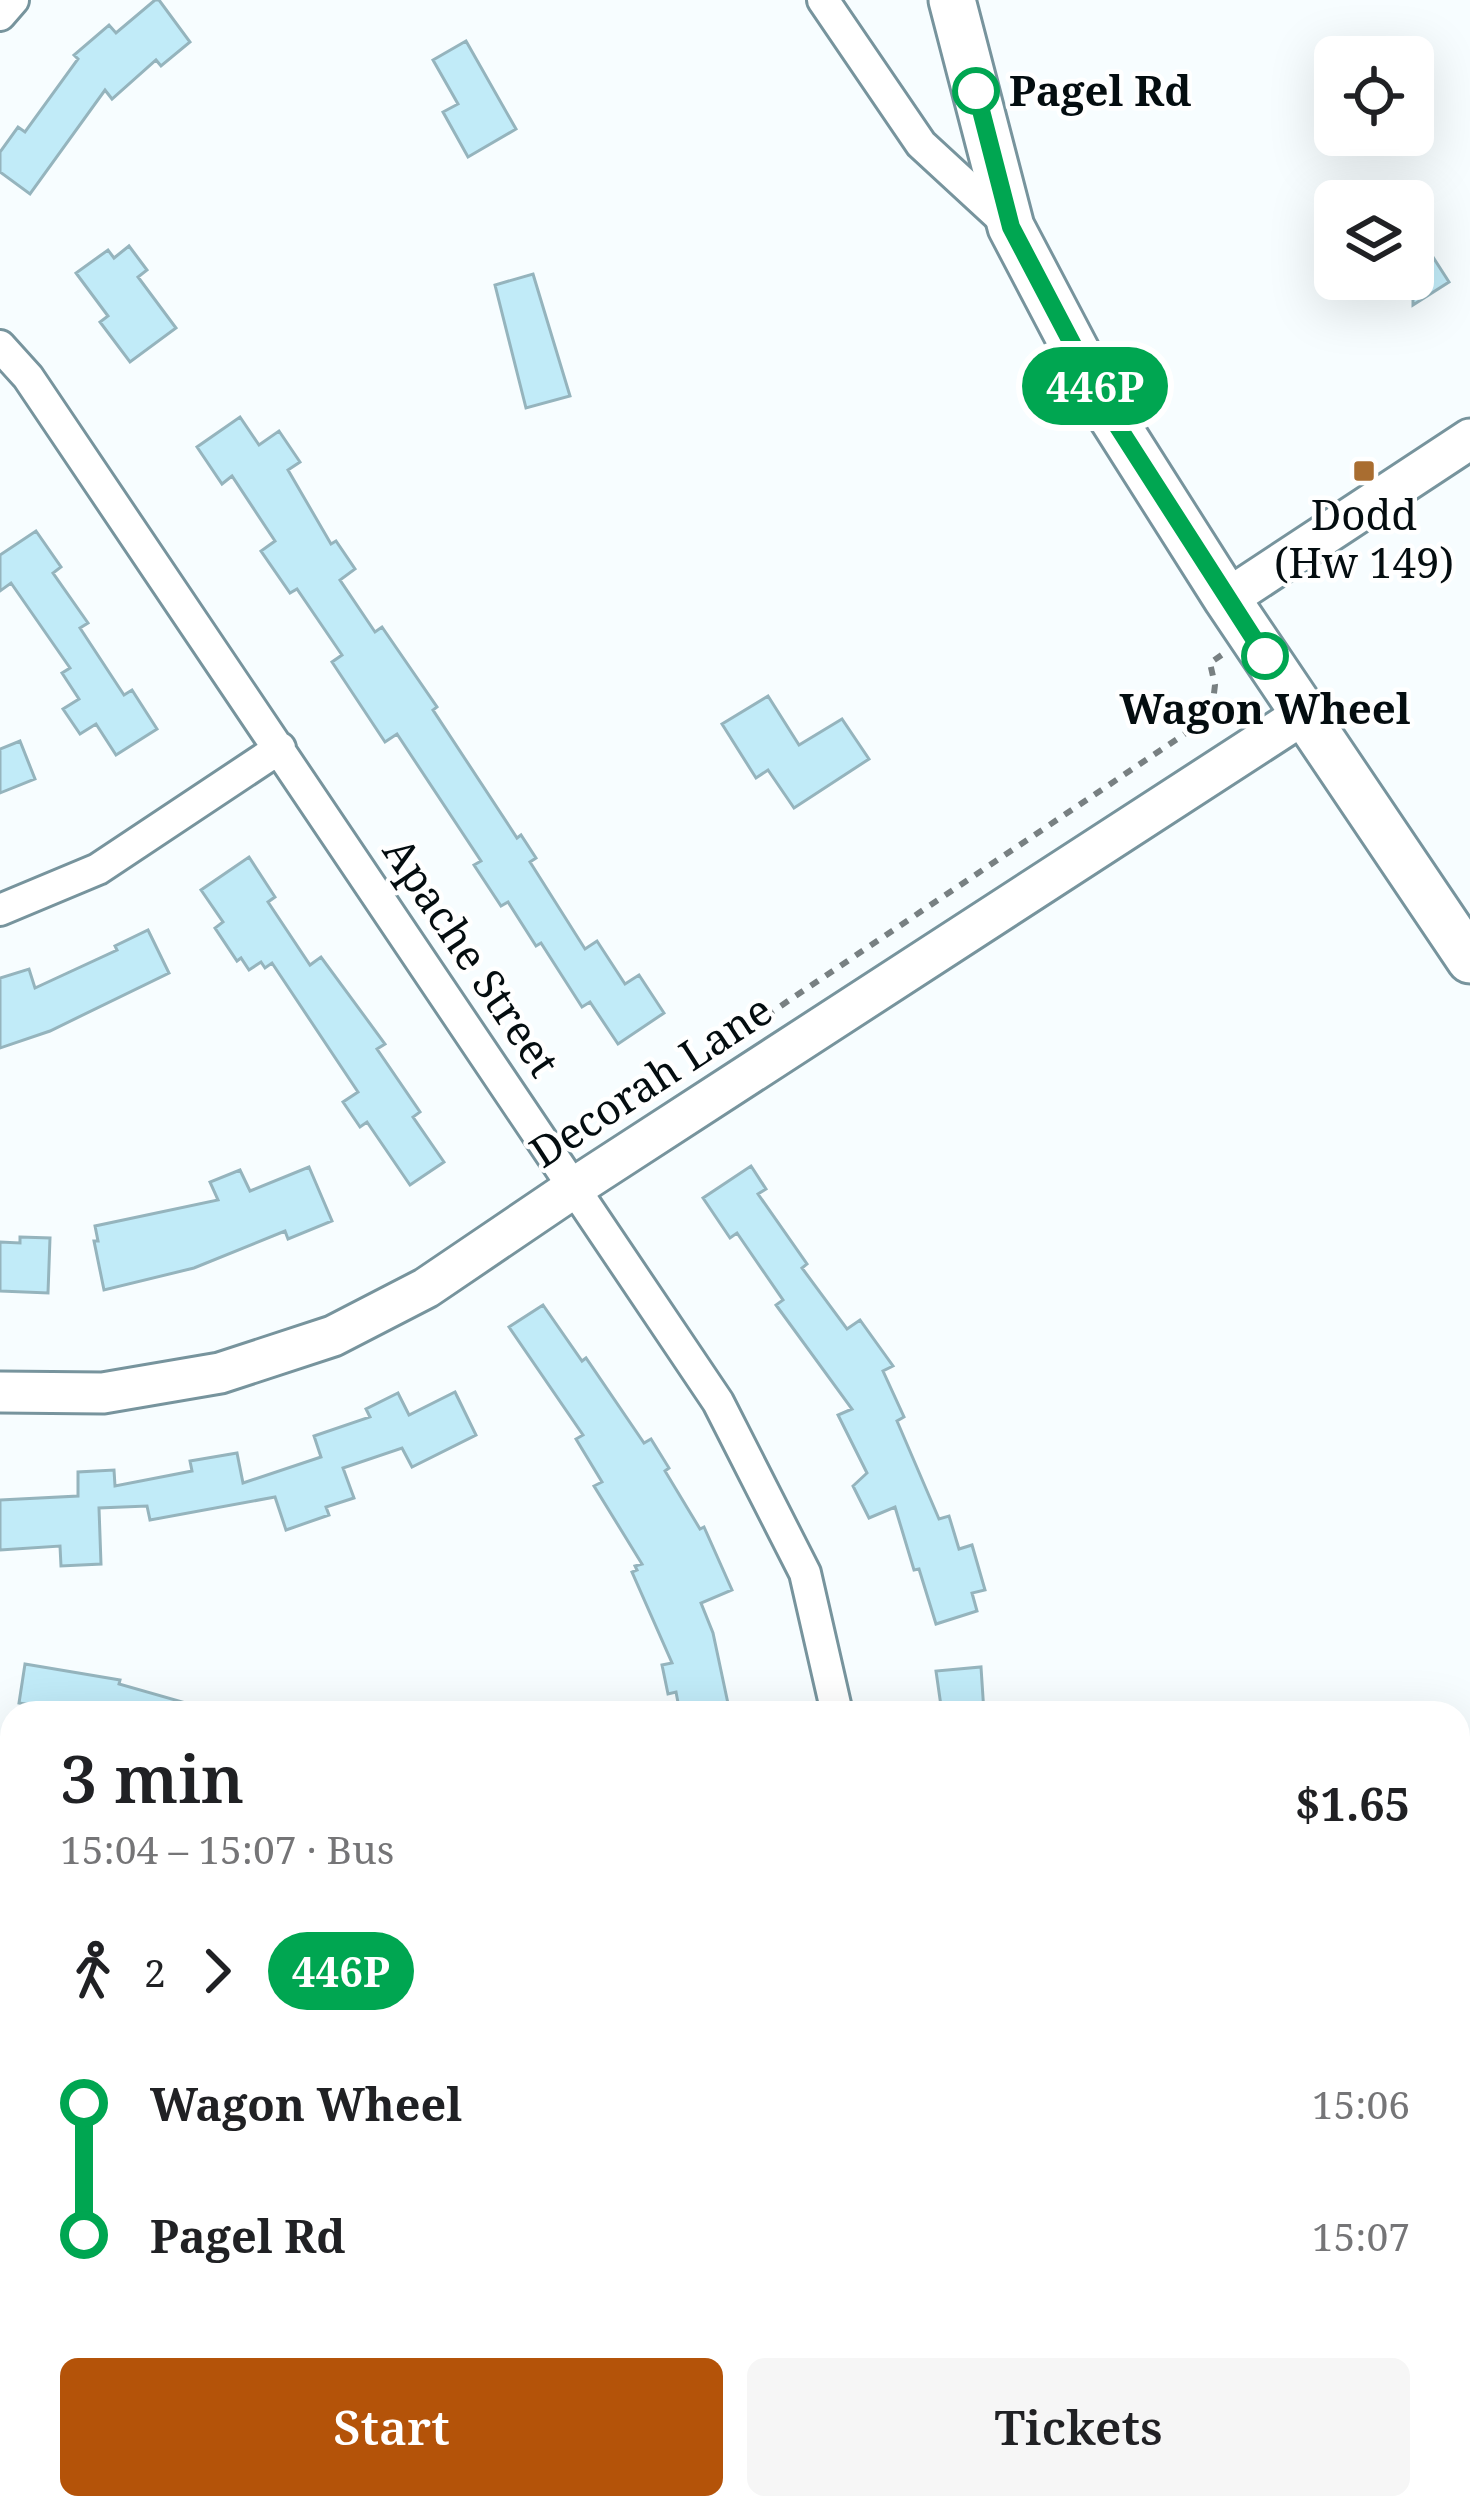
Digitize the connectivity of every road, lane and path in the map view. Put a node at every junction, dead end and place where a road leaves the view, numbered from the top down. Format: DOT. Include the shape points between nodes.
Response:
graph roads {
  1 [pos="14,0"];
  2 [pos="824,0"];
  3 [pos="952,0"];
  4 [pos="0,15"];
  5 [pos="1011,227"];
  6 [pos="0,346"];
  7 [pos="1470,439"];
  8 [pos="1227,599"];
  9 [pos="1210,663"];
  10 [pos="1304,714"];
  11 [pos="280,748"];
  12 [pos="0,910"];
  13 [pos="1470,960"];
  14 [pos="734,1038"];
  15 [pos="575,1187"];
  16 [pos="0,1392"];
  17 [pos="834,1701"];
  1 -- 4 [label="street"];
  2 -- 5 [label="street" via="921,144"];
  3 -- 5 [label="main road"];
  5 -- 8 [label="main road" via="1106,408"];
  6 -- 11 [label="street, Apache Street"];
  7 -- 8 [label="street"];
  8 -- 10 [label="main road"];
  9 -- 14 [label="path" via="1211,710 1186,733"];
  10 -- 13 [label="main road"];
  10 -- 15 [label="street, Decorah Lane"];
  11 -- 12 [label="street" via="98,869"];
  11 -- 15 [label="street, Apache Street"];
  15 -- 16 [label="street, Decorah Lane" via="426,1288 333,1336 220,1373 103,1393"];
  15 -- 17 [label="street, Apache Street" via="718,1402 805,1573"];
}
